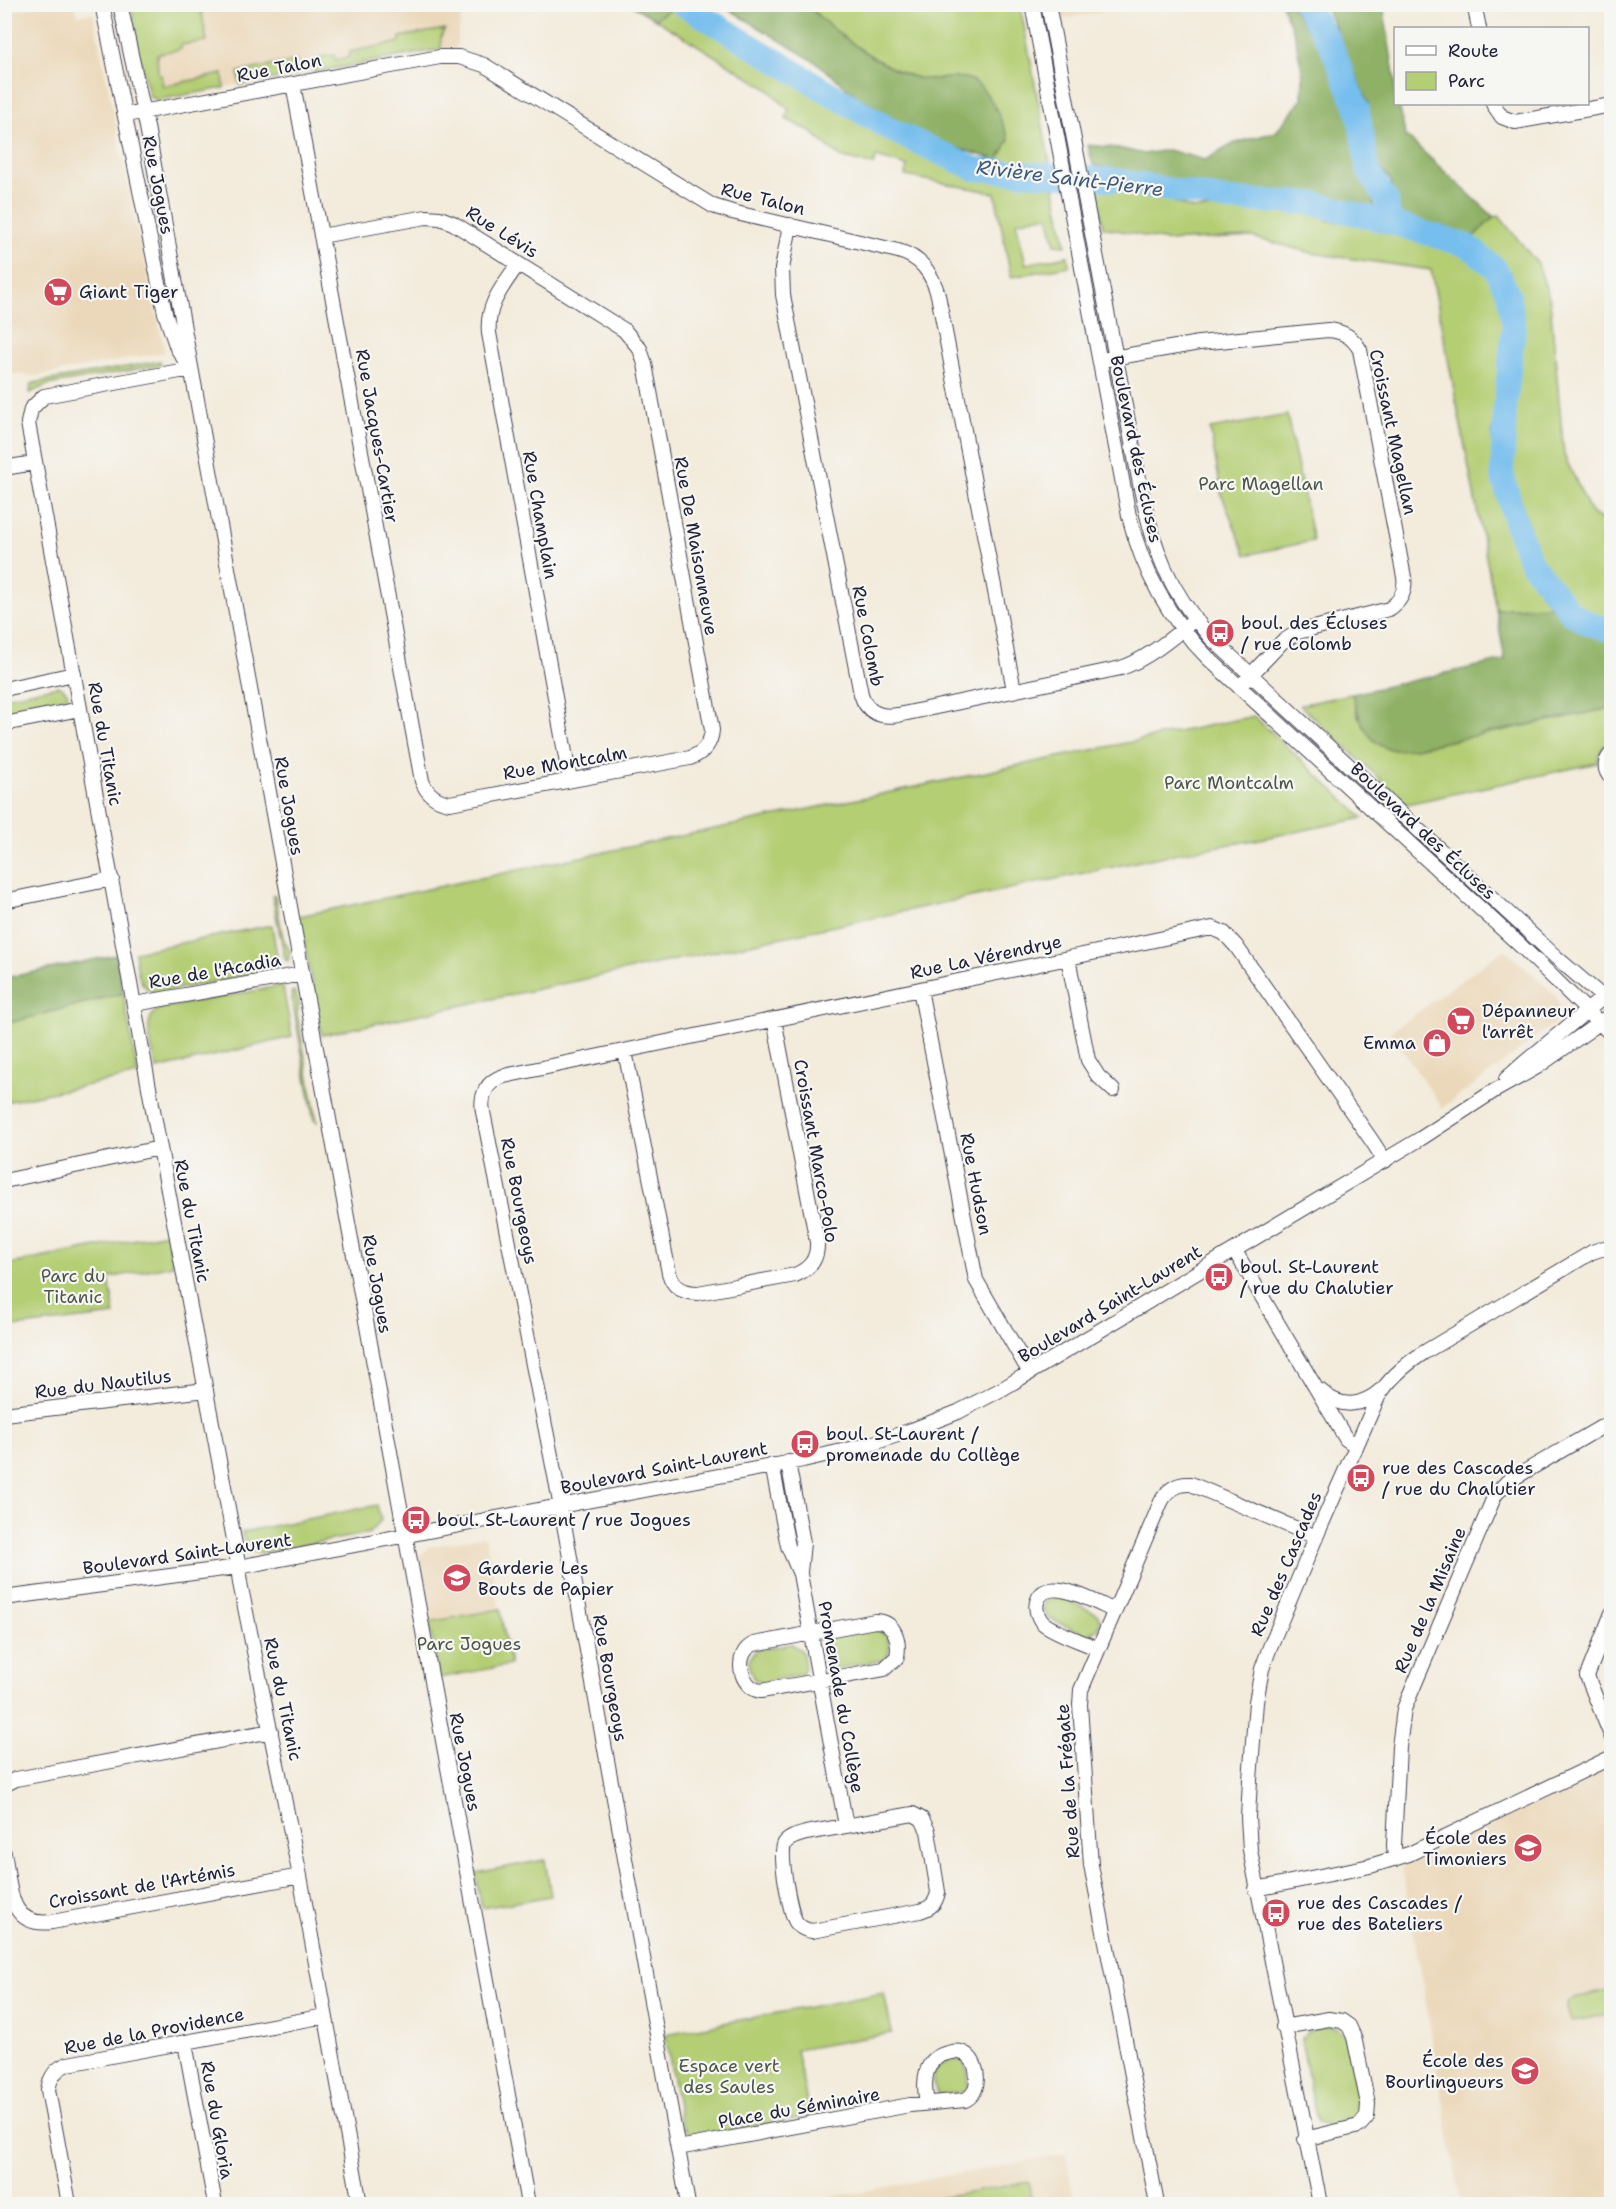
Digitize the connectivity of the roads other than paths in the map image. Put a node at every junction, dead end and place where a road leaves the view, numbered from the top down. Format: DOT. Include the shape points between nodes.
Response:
graph roads {
  1 [pos="102,4"];
  2 [pos="120,4"];
  3 [pos="1032,4"];
  4 [pos="1048,4"];
  5 [pos="1474,4"];
  6 [pos="1479,27"];
  7 [pos="293,84"];
  8 [pos="1494,105"];
  9 [pos="1611,105"];
  10 [pos="144,112"];
  11 [pos="126,115"];
  12 [pos="790,225"];
  13 [pos="321,236"];
  14 [pos="518,264"];
  15 [pos="640,349"];
  16 [pos="1116,358"];
  17 [pos="1099,361"];
  18 [pos="191,369"];
  19 [pos="34,463"];
  20 [pos="4,468"];
  21 [pos="1195,619"];
  22 [pos="1182,630"];
  23 [pos="74,674"];
  24 [pos="1250,675"];
  25 [pos="1239,686"];
  26 [pos="4,689"];
  27 [pos="1014,690"];
  28 [pos="80,709"];
  29 [pos="4,724"];
  30 [pos="706,748"];
  31 [pos="1611,753"];
  32 [pos="1611,779"];
  33 [pos="570,780"];
  34 [pos="429,793"];
  35 [pos="112,879"];
  36 [pos="4,901"];
  37 [pos="1068,958"];
  38 [pos="302,974"];
  39 [pos="920,989"];
  40 [pos="1609,998"];
  41 [pos="135,1004"];
  42 [pos="1588,1011"];
  43 [pos="1611,1014"];
  44 [pos="774,1019"];
  45 [pos="1599,1022"];
  46 [pos="1611,1035"];
  47 [pos="625,1051"];
  48 [pos="485,1089"];
  49 [pos="1113,1090"];
  50 [pos="1494,1092"];
  51 [pos="160,1148"];
  52 [pos="1385,1161"];
  53 [pos="4,1181"];
  54 [pos="1611,1249"];
  55 [pos="1235,1251"];
  56 [pos="1030,1372"];
  57 [pos="1316,1387"];
  58 [pos="1383,1389"];
  59 [pos="206,1390"];
  60 [pos="4,1414"];
  61 [pos="1611,1421"];
  62 [pos="1356,1446"];
  63 [pos="788,1462"];
  64 [pos="772,1466"];
  65 [pos="560,1507"];
  66 [pos="406,1536"];
  67 [pos="1316,1537"];
  68 [pos="238,1568"];
  69 [pos="800,1574"];
  70 [pos="4,1598"];
  71 [pos="1115,1611"];
  72 [pos="1611,1613"];
  73 [pos="811,1632"];
  74 [pos="1098,1649"];
  75 [pos="819,1681"];
  76 [pos="271,1731"];
  77 [pos="1611,1738"];
  78 [pos="1611,1757"];
  79 [pos="4,1785"];
  80 [pos="846,1826"];
  81 [pos="4,1853"];
  82 [pos="1395,1859"];
  83 [pos="300,1876"];
  84 [pos="1256,1889"];
  85 [pos="325,2016"];
  86 [pos="1284,2027"];
  87 [pos="185,2043"];
  88 [pos="927,2103"];
  89 [pos="1305,2139"];
  90 [pos="678,2148"];
  91 [pos="69,2205"];
  92 [pos="215,2205"];
  93 [pos="360,2205"];
  94 [pos="528,2205"];
  95 [pos="688,2205"];
  96 [pos="1157,2205"];
  97 [pos="1320,2205"];
  1 -- 11 [label="street, Rue Jogues"];
  2 -- 10 [label="street, Rue Jogues"];
  3 -- 17 [label="street, Boulevard des Écluses"];
  4 -- 16 [label="street, Boulevard des Écluses"];
  5 -- 6 [label="street"];
  7 -- 10 [label="street, Rue Talon"];
  7 -- 12 [label="street, Rue Talon" via="440,57 469,59 523,88 707,203"];
  7 -- 13 [label="street, Rue Jacques-Cartier"];
  8 -- 9 [label="street" via="1510,122"];
  10 -- 11 [label="street, Rue Talon"];
  10 -- 18 [label="street, Rue Jogues"];
  11 -- 18 [label="street, Rue Jogues" via="165,313 177,348"];
  12 -- 27 [label="street, Rue Talon" via="905,252 931,276 938,295"];
  12 -- 27 [label="street, Rue Colomb" via="782,268 783,295 863,699 877,714 892,716"];
  13 -- 14 [label="street, Rue Lévis" via="426,217 440,218"];
  13 -- 34 [label="street, Rue Jacques-Cartier" via="422,781"];
  14 -- 15 [label="street, Rue Lévis" via="624,330"];
  14 -- 33 [label="street, Rue Champlain" via="489,310 489,333"];
  15 -- 30 [label="street, Rue De Maisonneuve" via="712,730"];
  16 -- 17 [label="street, Croissant Magellan"];
  16 -- 21 [label="street, Boulevard des Écluses" via="1152,537 1172,585"];
  16 -- 24 [label="street, Croissant Magellan" via="1199,343 1328,330 1350,338 1360,350 1404,577 1403,593 1389,609 1298,632 1282,642"];
  17 -- 22 [label="street, Boulevard des Écluses" via="1138,549 1155,588"];
  18 -- 19 [label="street, Rue du Titanic" via="39,399 28,416"];
  18 -- 38 [label="street, Rue Jogues"];
  19 -- 20 [label="street"];
  19 -- 23 [label="street, Rue du Titanic"];
  21 -- 22 [label="street, Rue Colomb"];
  21 -- 24 [label="street, Boulevard des Écluses"];
  22 -- 25 [label="street, Boulevard des Écluses"];
  22 -- 27 [label="street, Rue Colomb" via="1127,666"];
  23 -- 26 [label="street"];
  23 -- 28 [label="street, Rue du Titanic"];
  24 -- 25 [label="street, Croissant Magellan"];
  24 -- 40 [label="street, Boulevard des Écluses"];
  25 -- 42 [label="street, Boulevard des Écluses"];
  28 -- 29 [label="street"];
  28 -- 35 [label="street, Rue du Titanic"];
  30 -- 33 [label="street, Rue Montcalm" via="690,758"];
  31 -- 32 [label="street" via="1605,764"];
  33 -- 34 [label="street, Rue Montcalm" via="450,803"];
  35 -- 36 [label="street"];
  35 -- 41 [label="street, Rue du Titanic"];
  37 -- 39 [label="street, Rue La Vérendrye"];
  37 -- 49 [label="street" via="1086,1053 1098,1076"];
  37 -- 52 [label="street, Rue La Vérendrye" via="1205,929 1224,933"];
  38 -- 41 [label="street, Rue de l'Acadia"];
  38 -- 66 [label="street, Rue Jogues"];
  39 -- 44 [label="street, Rue La Vérendrye"];
  39 -- 56 [label="street, Rue Hudson" via="976,1280"];
  40 -- 42 [label="street, Boulevard Saint-Laurent"];
  41 -- 51 [label="street, Rue du Titanic"];
  42 -- 45 [label="street, Boulevard des Écluses"];
  42 -- 50 [label="street, Boulevard Saint-Laurent"];
  43 -- 45 [label="street, Boulevard Saint-Laurent"];
  44 -- 47 [label="street, Rue La Vérendrye"];
  44 -- 47 [label="street, Croissant Marco-Polo" via="817,1242 812,1263 795,1275 698,1293 674,1285"];
  45 -- 46 [label="street, Boulevard des Écluses"];
  45 -- 50 [label="street, Boulevard Saint-Laurent" via="1537,1067"];
  47 -- 48 [label="street, Rue La Vérendrye" via="498,1078"];
  48 -- 65 [label="street, Rue Bourgeoys" via="483,1112"];
  50 -- 52 [label="street, Boulevard Saint-Laurent"];
  51 -- 53 [label="street"];
  51 -- 59 [label="street, Rue du Titanic"];
  52 -- 55 [label="street, Boulevard Saint-Laurent"];
  54 -- 58 [label="street, Rue des Cascades" via="1592,1252 1423,1353 1404,1366"];
  55 -- 56 [label="street, Boulevard Saint-Laurent"];
  55 -- 57 [label="street"];
  56 -- 63 [label="street, Boulevard Saint-Laurent" via="972,1405 920,1428 861,1447"];
  57 -- 58 [label="street" via="1330,1399 1345,1404 1364,1401"];
  57 -- 62 [label="street" via="1346,1438"];
  58 -- 62 [label="street, Rue des Cascades"];
  59 -- 60 [label="street, Rue du Nautilus"];
  59 -- 68 [label="street, Rue du Titanic"];
  61 -- 82 [label="street, Rue de la Misaine" via="1507,1482 1495,1494 1404,1709"];
  62 -- 67 [label="street, Rue des Cascades"];
  63 -- 64 [label="street, Boulevard Saint-Laurent"];
  63 -- 69 [label="street, Promenade du Collège" via="803,1543"];
  64 -- 65 [label="street, Boulevard Saint-Laurent"];
  64 -- 69 [label="street, Promenade du Collège" via="788,1546"];
  65 -- 66 [label="street, Boulevard Saint-Laurent"];
  65 -- 90 [label="street, Rue Bourgeoys"];
  66 -- 68 [label="street, Boulevard Saint-Laurent"];
  66 -- 94 [label="street, Rue Jogues"];
  67 -- 71 [label="street, Rue de la Frégate" via="1197,1486 1180,1485 1168,1491 1161,1502"];
  67 -- 84 [label="street, Rue des Cascades" via="1270,1647 1257,1691 1248,1817"];
  68 -- 70 [label="street, Boulevard Saint-Laurent"];
  68 -- 76 [label="street, Rue du Titanic"];
  69 -- 73 [label="street, Promenade du Collège"];
  71 -- 74 [label="street, Rue de la Frégate"];
  71 -- 74 [label="street" via="1058,1588 1043,1592 1037,1601 1037,1613 1043,1623"];
  72 -- 77 [label="street" via="1587,1676"];
  73 -- 75 [label="street, Promenade du Collège"];
  73 -- 75 [label="street" via="754,1644 744,1651 741,1665 746,1682 755,1690"];
  73 -- 75 [label="street" via="884,1621 898,1642 897,1657 884,1669"];
  74 -- 96 [label="street, Rue de la Frégate" via="1080,1699 1090,1859"];
  75 -- 80 [label="street, Promenade du Collège"];
  76 -- 79 [label="street" via="16,1779"];
  76 -- 83 [label="street, Rue du Titanic"];
  78 -- 82 [label="street"];
  80 -- 80 [label="street" via="797,1835 783,1846 792,1913 798,1925 807,1930 824,1929 920,1911 935,1903 938,1887 933,1858 928,1831 919,1816"];
  81 -- 83 [label="street, Croissant de l'Artémis" via="15,1907 22,1917 34,1923"];
  82 -- 84 [label="street"];
  83 -- 85 [label="street, Rue du Titanic"];
  84 -- 86 [label="street, Rue des Cascades"];
  85 -- 87 [label="street, Rue de la Providence"];
  85 -- 93 [label="street, Rue du Titanic"];
  86 -- 89 [label="street, Rue des Cascades"];
  86 -- 89 [label="street" via="1329,2019 1349,2026 1368,2104 1367,2117 1359,2126"];
  87 -- 91 [label="street, Rue de la Providence" via="68,2064 56,2071 48,2090"];
  87 -- 92 [label="street, Rue du Gloria"];
  88 -- 88 [label="street, Place du Séminaire" via="962,2101 973,2095 976,2079 968,2056 951,2052 932,2062 925,2077"];
  88 -- 90 [label="street, Place du Séminaire"];
  89 -- 97 [label="street, Rue des Cascades"];
  90 -- 95 [label="street, Rue Bourgeoys"];
}
